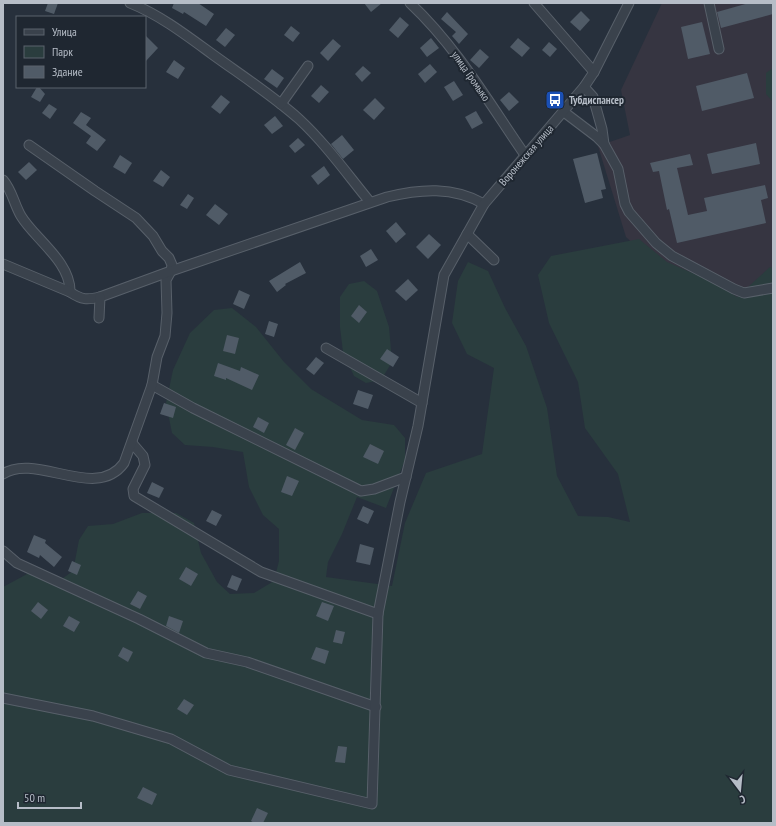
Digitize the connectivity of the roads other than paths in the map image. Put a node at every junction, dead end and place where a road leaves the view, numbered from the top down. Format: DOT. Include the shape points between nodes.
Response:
graph roads {
  1 [pos="130,3"];
  2 [pos="410,3"];
  3 [pos="534,3"];
  4 [pos="629,3"];
  5 [pos="708,3"];
  6 [pos="719,49"];
  7 [pos="308,66"];
  8 [pos="594,72"];
  9 [pos="584,87"];
  10 [pos="281,104"];
  11 [pos="564,112"];
  12 [pos="604,144"];
  13 [pos="29,145"];
  14 [pos="525,155"];
  15 [pos="3,180"];
  16 [pos="370,202"];
  17 [pos="484,204"];
  18 [pos="467,234"];
  19 [pos="494,260"];
  20 [pos="3,264"];
  21 [pos="171,271"];
  22 [pos="773,288"];
  23 [pos="70,292"];
  24 [pos="100,298"];
  25 [pos="100,318"];
  26 [pos="326,348"];
  27 [pos="152,385"];
  28 [pos="422,403"];
  29 [pos="132,443"];
  30 [pos="3,474"];
  31 [pos="406,477"];
  32 [pos="3,551"];
  33 [pos="378,614"];
  34 [pos="3,698"];
  35 [pos="376,707"];
  1 -- 10 [label="street" via="148,10 180,30"];
  2 -- 14 [label="street, улица Громыко" via="451,47"];
  3 -- 8 [label="street"];
  4 -- 8 [label="street, Воронежская улица"];
  5 -- 6 [label="street"];
  7 -- 10 [label="street"];
  8 -- 9 [label="street, Воронежская улица"];
  9 -- 11 [label="street, Воронежская улица"];
  9 -- 12 [label="street" via="593,97"];
  10 -- 16 [label="street" via="324,145"];
  11 -- 12 [label="street"];
  11 -- 14 [label="street, Воронежская улица"];
  12 -- 22 [label="street" via="618,169 629,212 656,243 672,256 744,293"];
  13 -- 21 [label="street" via="136,218 169,258"];
  14 -- 17 [label="street, Воронежская улица"];
  15 -- 23 [label="street" via="22,217 50,248 66,274 71,287"];
  16 -- 17 [label="street" via="422,190 463,194"];
  16 -- 21 [label="street"];
  17 -- 18 [label="street, Воронежская улица"];
  18 -- 19 [label="street"];
  18 -- 28 [label="street, Воронежская улица" via="444,275"];
  20 -- 23 [label="street"];
  21 -- 24 [label="street"];
  21 -- 27 [label="street" via="166,280 165,336 157,357"];
  23 -- 24 [label="street" via="86,300"];
  24 -- 25 [label="street"];
  26 -- 28 [label="street"];
  27 -- 29 [label="street"];
  27 -- 31 [label="street" via="193,408 362,491"];
  28 -- 31 [label="street, Воронежская улица"];
  29 -- 30 [label="street" via="120,469 97,479 21,468"];
  29 -- 33 [label="street" via="143,456 145,465 133,489 134,496 261,572"];
  31 -- 33 [label="street, Воронежская улица"];
  32 -- 35 [label="street" via="17,563 139,619 206,654 247,662"];
  33 -- 35 [label="street, Воронежская улица"];
  34 -- 35 [label="street, Воронежская улица" via="93,716 171,739 228,770 372,804"];
}
